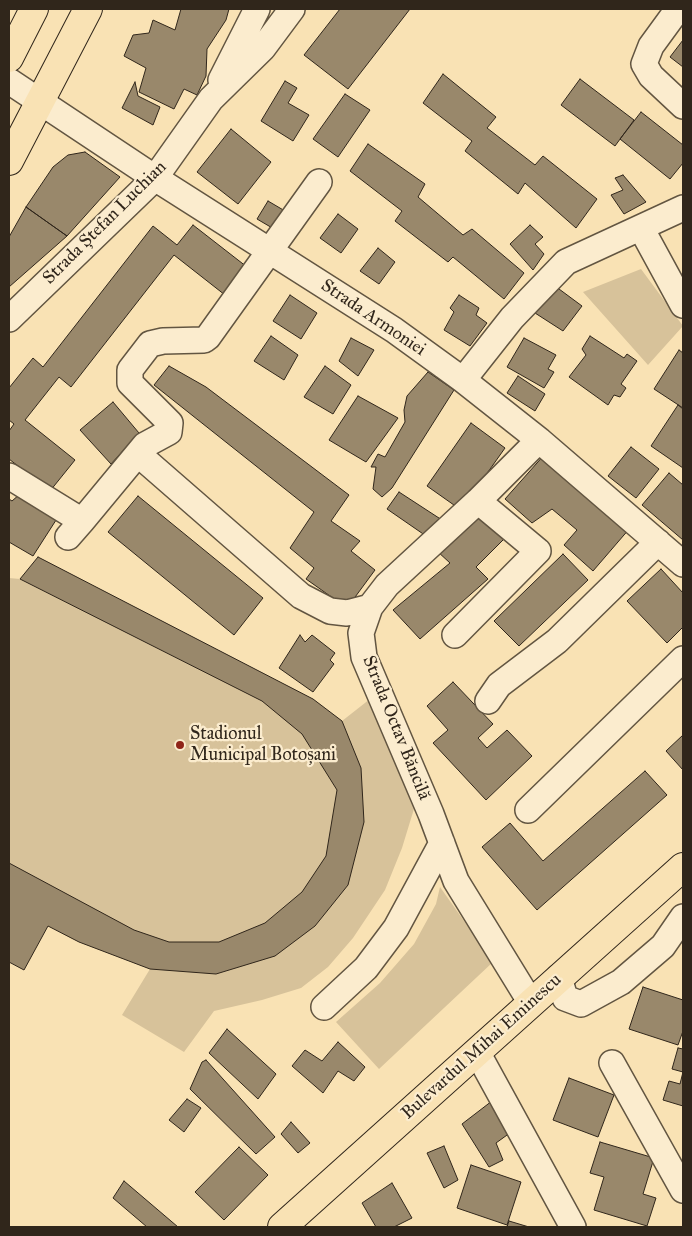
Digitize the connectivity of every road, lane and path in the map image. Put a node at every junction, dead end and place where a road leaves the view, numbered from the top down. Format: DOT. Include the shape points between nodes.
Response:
graph roads {
  1 [pos="34,9"];
  2 [pos="88,9"];
  3 [pos="257,9"];
  4 [pos="292,9"];
  5 [pos="678,9"];
  6 [pos="9,58"];
  7 [pos="9,81"];
  8 [pos="211,99"];
  9 [pos="41,100"];
  10 [pos="683,106"];
  11 [pos="9,161"];
  12 [pos="155,178"];
  13 [pos="319,182"];
  14 [pos="683,208"];
  15 [pos="641,228"];
  16 [pos="269,250"];
  17 [pos="683,304"];
  18 [pos="9,319"];
  19 [pos="463,380"];
  20 [pos="539,440"];
  21 [pos="138,454"];
  22 [pos="9,476"];
  23 [pos="478,502"];
  24 [pos="658,542"];
  25 [pos="683,564"];
  26 [pos="370,607"];
  27 [pos="455,634"];
  28 [pos="683,659"];
  29 [pos="488,702"];
  30 [pos="528,810"];
  31 [pos="442,843"];
  32 [pos="683,868"];
  33 [pos="683,917"];
  34 [pos="558,977"];
  35 [pos="531,1003"];
  36 [pos="324,1007"];
  37 [pos="477,1052"];
  38 [pos="612,1063"];
  39 [pos="683,1190"];
  40 [pos="282,1227"];
  41 [pos="573,1227"];
  1 -- 6 [label="main road"];
  2 -- 9 [label="main road"];
  3 -- 8 [label="street"];
  4 -- 8 [label="street, Strada Ștefan Luchian" via="263,48"];
  5 -- 10 [label="street" via="651,46 644,64 651,76"];
  7 -- 9 [label="street, Strada Armoniei"];
  8 -- 12 [label="street, Strada Ștefan Luchian"];
  9 -- 11 [label="main road"];
  9 -- 12 [label="street, Strada Armoniei"];
  12 -- 16 [label="street, Strada Armoniei"];
  12 -- 18 [label="street, Strada Ștefan Luchian"];
  13 -- 16 [label="street"];
  14 -- 15 [label="street"];
  15 -- 17 [label="street"];
  15 -- 19 [label="street" via="566,262 512,318"];
  16 -- 19 [label="street, Strada Armoniei" via="394,330"];
  16 -- 21 [label="street" via="204,340 150,344 130,370 130,383 170,423 169,432 145,444"];
  19 -- 20 [label="street, Strada Armoniei"];
  20 -- 23 [label="street, Strada Octav Băncilă"];
  20 -- 24 [label="street, Strada Armoniei"];
  21 -- 22 [label="street" via="75,529"];
  21 -- 26 [label="street" via="301,596 330,611 347,613"];
  23 -- 26 [label="street, Strada Octav Băncilă" via="387,585"];
  23 -- 27 [label="street" via="538,551"];
  24 -- 25 [label="street, Strada Armoniei"];
  24 -- 29 [label="street" via="557,641 500,685"];
  26 -- 31 [label="street, Strada Octav Băncilă" via="360,633 364,657"];
  28 -- 30 [label="street"];
  31 -- 35 [label="street, Strada Octav Băncilă" via="456,880"];
  31 -- 36 [label="street" via="396,928 366,968"];
  32 -- 34 [label="main road, Bulevardul Mihai Eminescu"];
  33 -- 34 [label="street" via="663,946 628,976 582,1004 565,998"];
  34 -- 35 [label="main road, Bulevardul Mihai Eminescu"];
  35 -- 37 [label="main road, Bulevardul Mihai Eminescu"];
  37 -- 40 [label="main road, Bulevardul Mihai Eminescu"];
  37 -- 41 [label="street"];
  38 -- 39 [label="street"];
}
